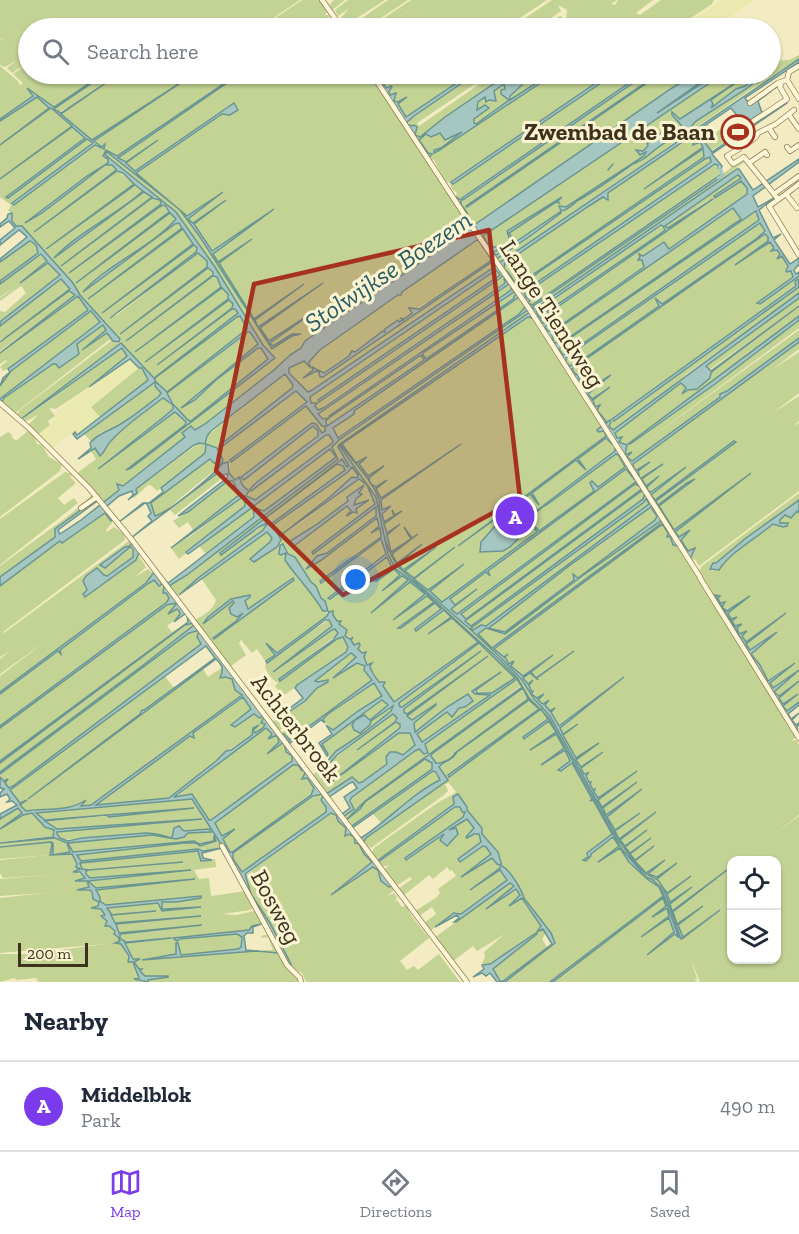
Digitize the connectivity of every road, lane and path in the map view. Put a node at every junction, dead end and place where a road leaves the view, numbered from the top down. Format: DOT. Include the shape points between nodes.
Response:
graph roads {
  1 [pos="322,0"];
  2 [pos="335,18"];
  3 [pos="799,66"];
  4 [pos="787,80"];
  5 [pos="781,83"];
  6 [pos="379,84"];
  7 [pos="777,84"];
  8 [pos="781,84"];
  9 [pos="799,99"];
  10 [pos="750,103"];
  11 [pos="794,110"];
  12 [pos="789,115"];
  13 [pos="798,126"];
  14 [pos="743,128"];
  15 [pos="769,128"];
  16 [pos="775,136"];
  17 [pos="799,145"];
  18 [pos="787,147"];
  19 [pos="767,155"];
  20 [pos="747,161"];
  21 [pos="799,176"];
  22 [pos="799,184"];
  23 [pos="774,194"];
  24 [pos="786,194"];
  25 [pos="799,197"];
  26 [pos="778,199"];
  27 [pos="792,202"];
  28 [pos="797,208"];
  29 [pos="799,255"];
  30 [pos="0,404"];
  31 [pos="97,497"];
  32 [pos="81,508"];
  33 [pos="799,738"];
  34 [pos="222,846"];
  35 [pos="301,982"];
  36 [pos="466,982"];
  1 -- 2 [label="street"];
  3 -- 4 [label="street" via="789,72"];
  4 -- 5 [label="street"];
  4 -- 9 [label="street"];
  6 -- 33 [label="street, Lange Tiendweg" via="535,318"];
  7 -- 10 [label="street"];
  8 -- 14 [label="street" via="787,99"];
  11 -- 12 [label="street"];
  12 -- 13 [label="street"];
  12 -- 15 [label="street"];
  15 -- 16 [label="street"];
  15 -- 20 [label="street" via="727,156 733,164"];
  17 -- 18 [label="street" via="790,151"];
  19 -- 20 [label="street" via="765,152"];
  20 -- 23 [label="street"];
  21 -- 23 [label="street"];
  22 -- 24 [label="street"];
  23 -- 26 [label="street"];
  24 -- 26 [label="street"];
  24 -- 27 [label="street"];
  25 -- 27 [label="street"];
  26 -- 29 [label="street" via="769,206"];
  27 -- 28 [label="street"];
  30 -- 31 [label="street, Achterbroek" via="39,437"];
  31 -- 32 [label="street"];
  31 -- 36 [label="street, Achterbroek"];
  34 -- 35 [label="street, Bosweg" via="287,965"];
}
